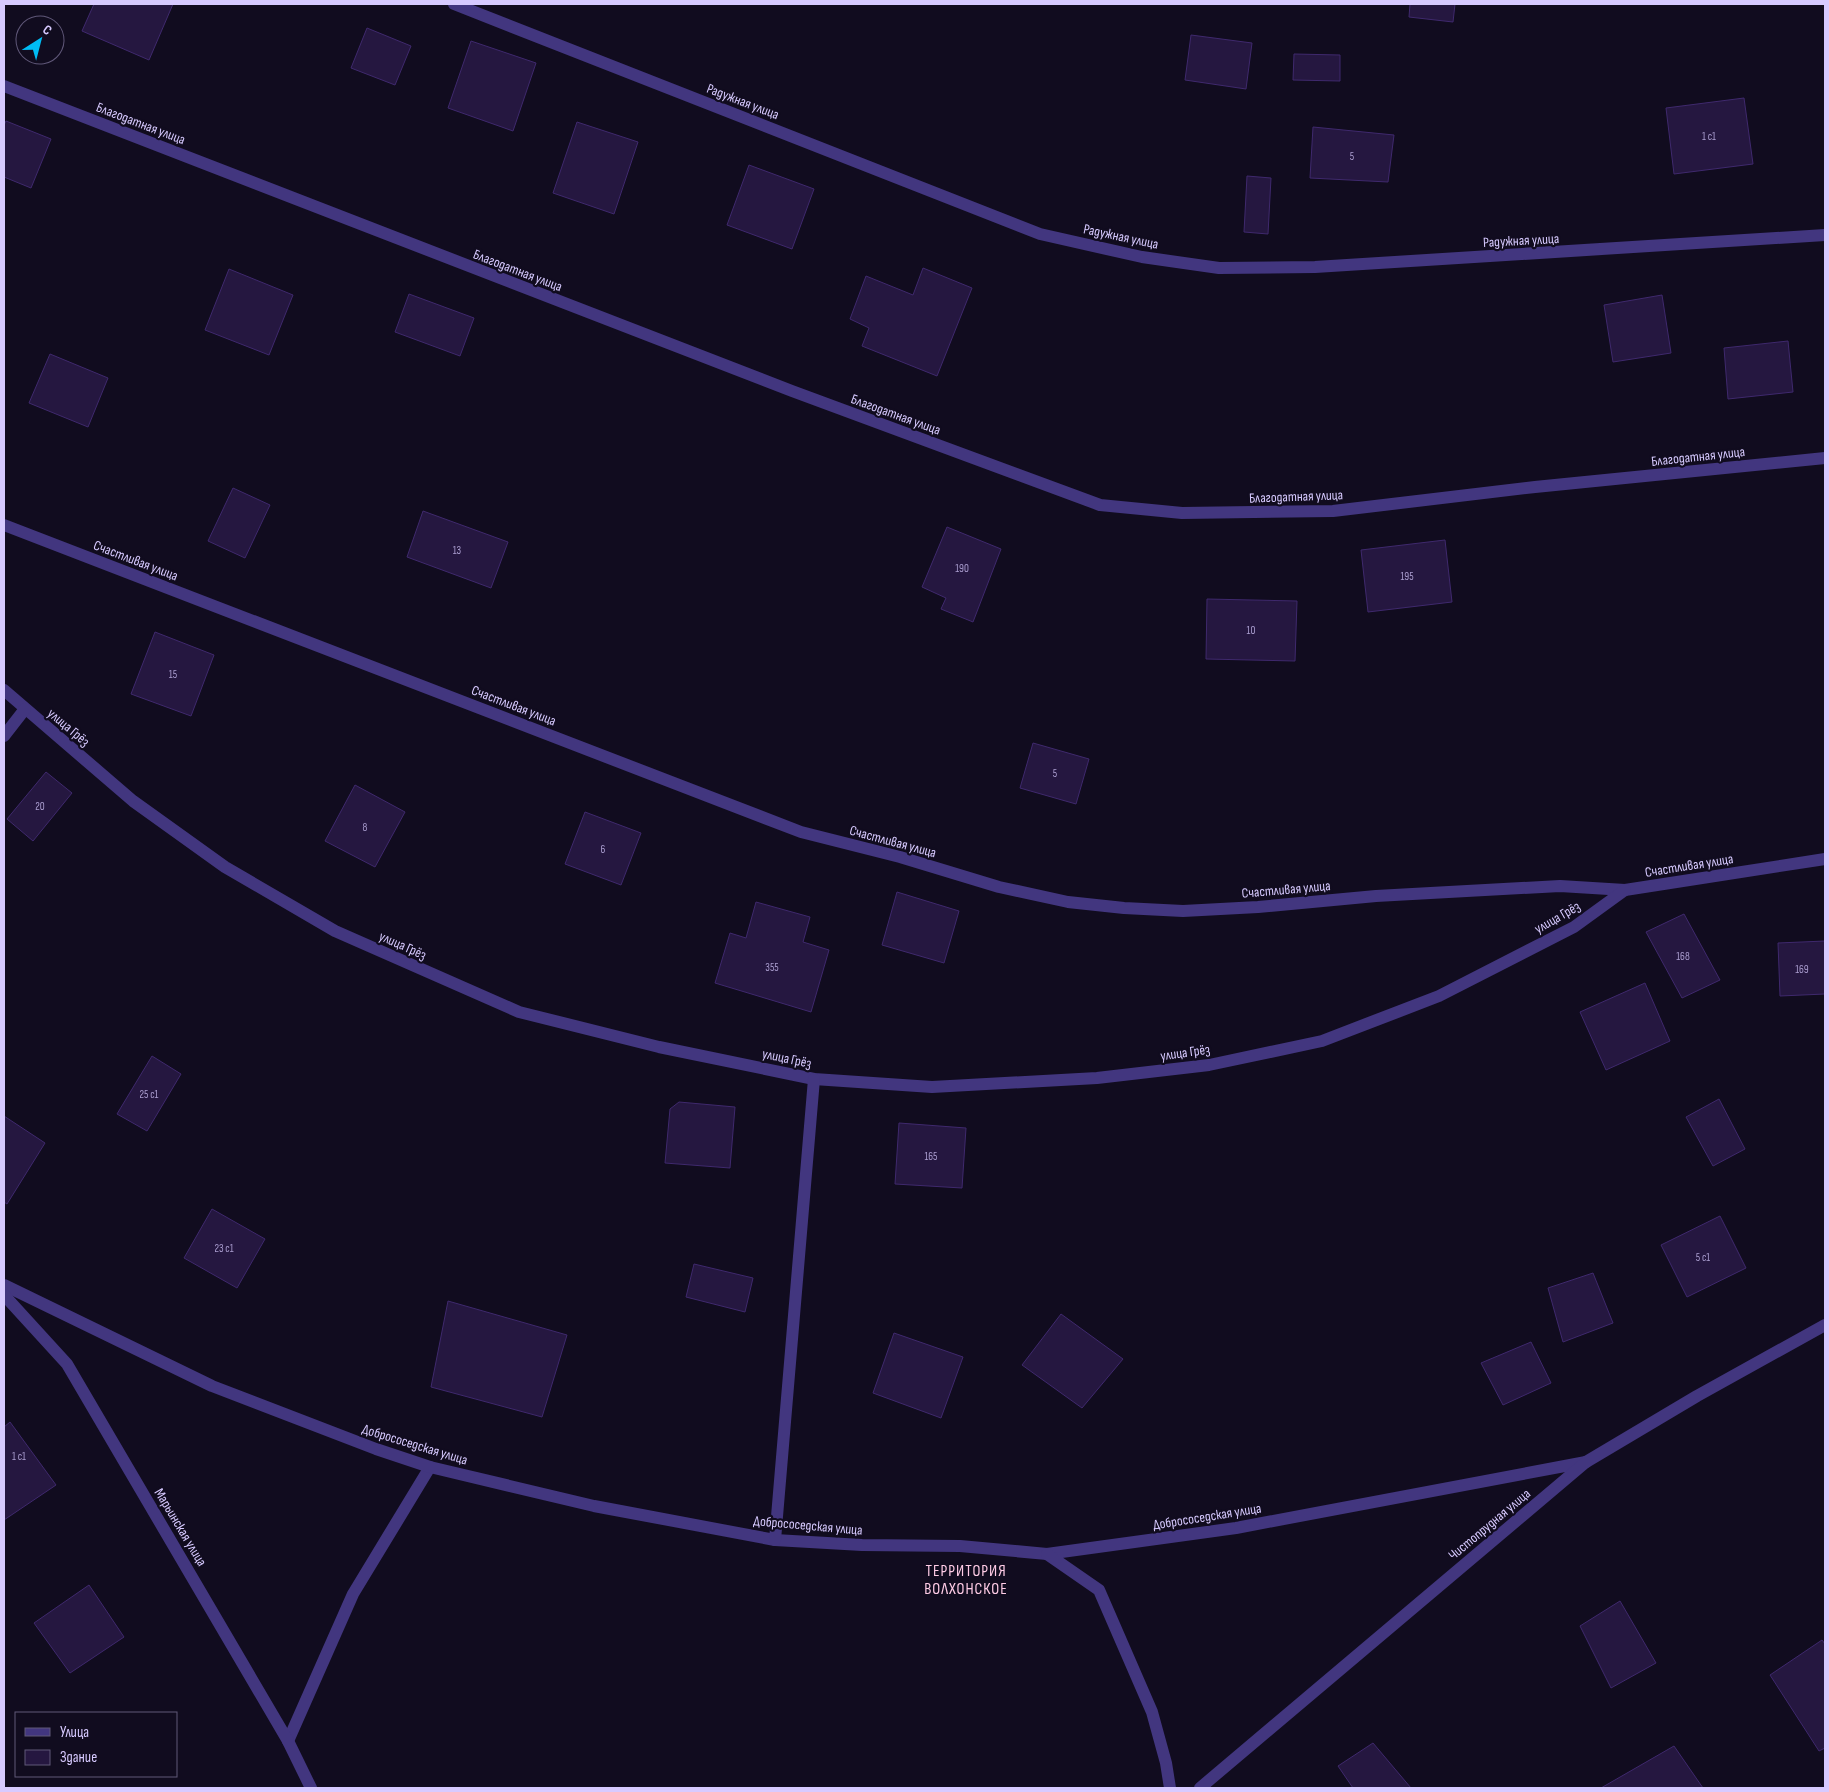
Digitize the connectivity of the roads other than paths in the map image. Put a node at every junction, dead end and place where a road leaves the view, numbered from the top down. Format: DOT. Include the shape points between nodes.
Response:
graph roads {
  1 [pos="454,4"];
  2 [pos="4,86"];
  3 [pos="1825,235"];
  4 [pos="1825,458"];
  5 [pos="4,525"];
  6 [pos="4,690"];
  7 [pos="25,709"];
  8 [pos="4,736"];
  9 [pos="1825,859"];
  10 [pos="1626,890"];
  11 [pos="814,1079"];
  12 [pos="4,1286"];
  13 [pos="4,1295"];
  14 [pos="1825,1325"];
  15 [pos="1586,1462"];
  16 [pos="430,1467"];
  17 [pos="775,1540"];
  18 [pos="1047,1554"];
  19 [pos="288,1741"];
  20 [pos="311,1788"];
  21 [pos="1170,1788"];
  22 [pos="1200,1788"];
  1 -- 3 [label="street, Радужная улица" via="1040,234 1142,257 1219,268 1315,267"];
  2 -- 4 [label="street, Благодатная улица" via="792,391 1100,505 1182,513 1332,511"];
  5 -- 10 [label="street, Счастливая улица" via="801,832 999,887 1068,902 1183,911 1560,886"];
  6 -- 7 [label="street, улица Грёз"];
  7 -- 8 [label="street"];
  7 -- 11 [label="street, улица Грёз" via="133,801 225,867 335,931 519,1012 659,1047"];
  9 -- 10 [label="street, Счастливая улица"];
  10 -- 11 [label="street, улица Грёз" via="1574,927 1439,996 1322,1041 1208,1065 1098,1078 932,1087"];
  11 -- 17 [label="street"];
  12 -- 16 [label="street, Добрососедская улица" via="212,1386"];
  13 -- 19 [label="street, Марьинская улица" via="67,1364"];
  14 -- 15 [label="street, Чистопрудная улица"];
  15 -- 18 [label="street, Добрососедская улица" via="1236,1528"];
  15 -- 22 [label="street, Чистопрудная улица"];
  16 -- 17 [label="street, Добрососедская улица" via="594,1506"];
  16 -- 19 [label="street" via="353,1594"];
  17 -- 18 [label="street, Добрососедская улица" via="960,1546"];
  18 -- 21 [label="street" via="1100,1590 1152,1712"];
  19 -- 20 [label="street, Марьинская улица"];
}
